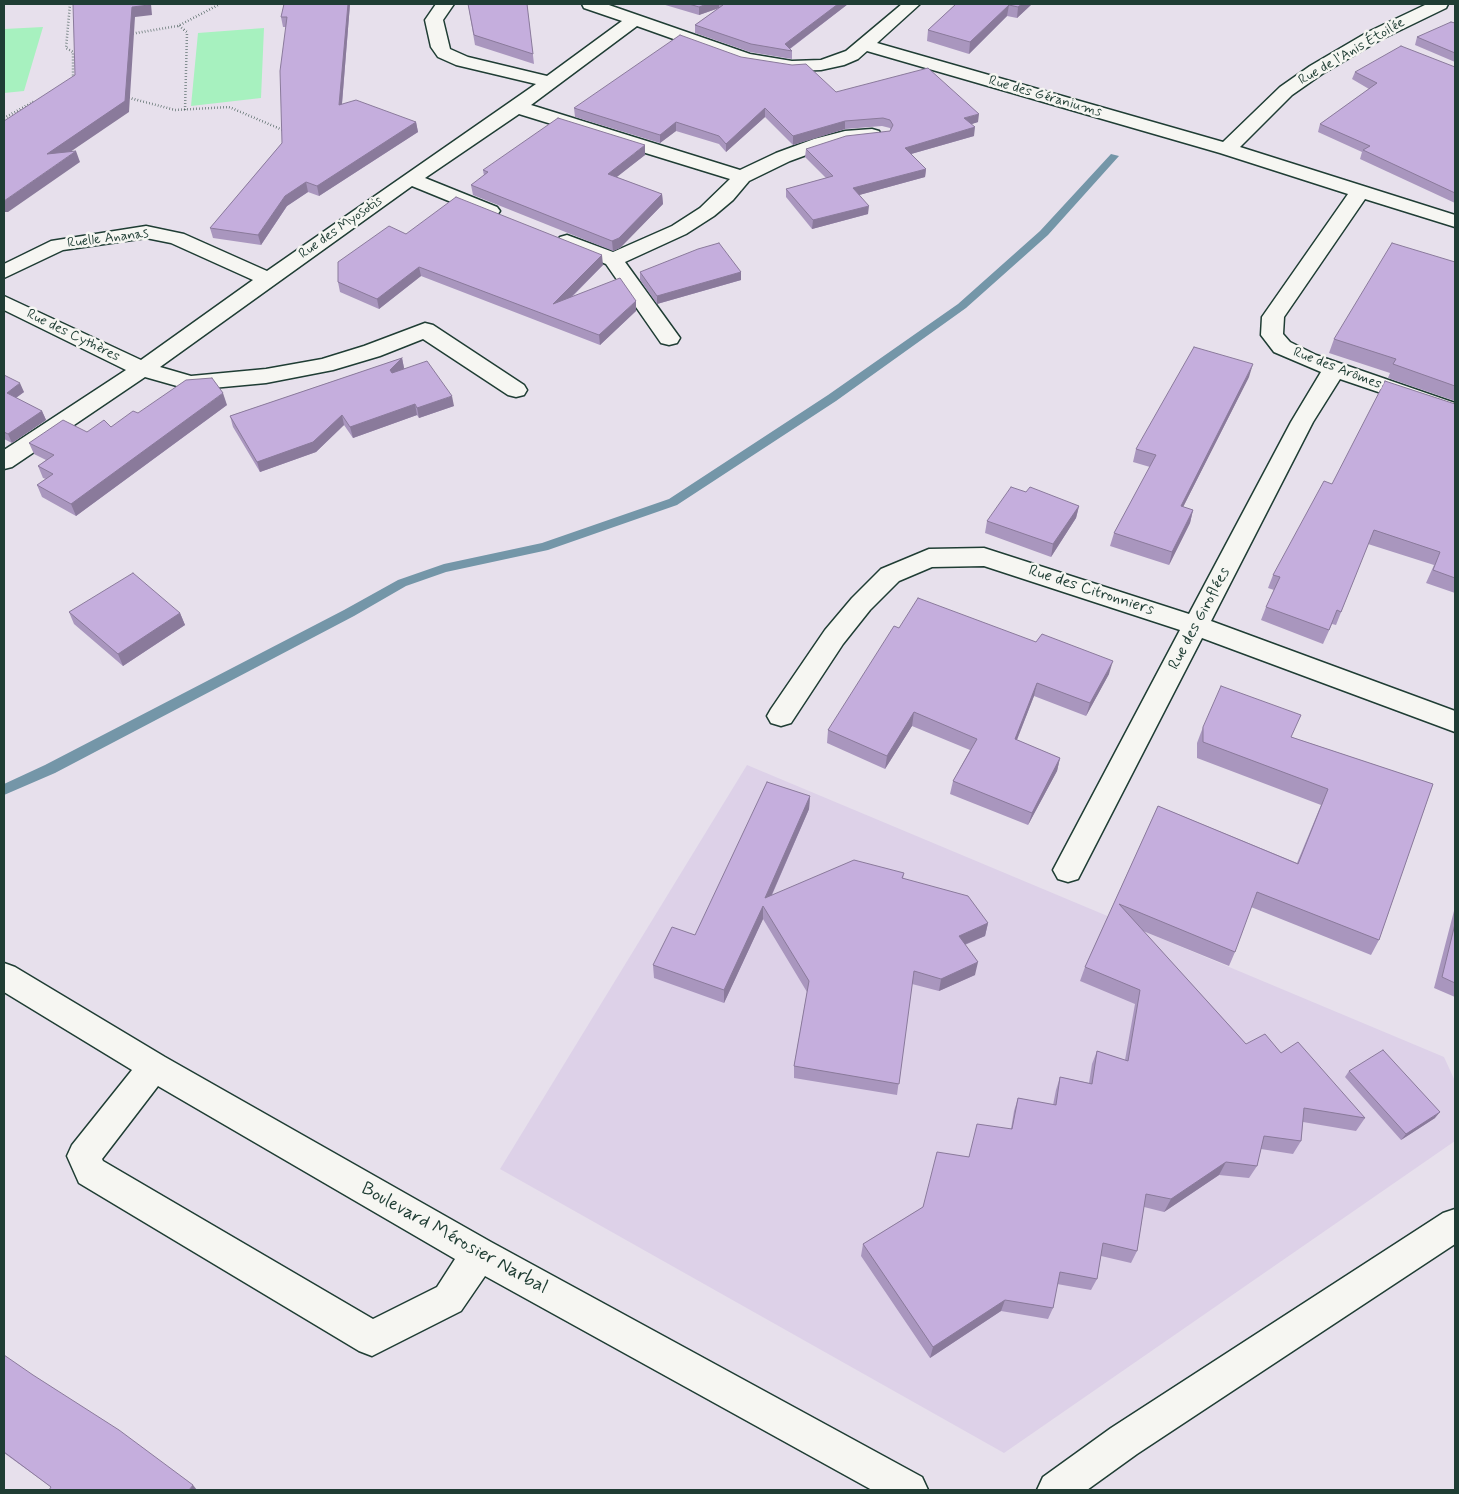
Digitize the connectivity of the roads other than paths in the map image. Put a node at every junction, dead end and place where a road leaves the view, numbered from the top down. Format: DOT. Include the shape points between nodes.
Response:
graph roads {
  1 [pos="445,4"];
  2 [pos="590,4"];
  3 [pos="912,4"];
  4 [pos="1440,4"];
  5 [pos="636,19"];
  6 [pos="1374,36"];
  7 [pos="1392,44"];
  8 [pos="864,45"];
  9 [pos="550,82"];
  10 [pos="517,107"];
  11 [pos="882,134"];
  12 [pos="1227,149"];
  13 [pos="742,177"];
  14 [pos="411,179"];
  15 [pos="1360,191"];
  16 [pos="512,220"];
  17 [pos="1455,221"];
  18 [pos="549,234"];
  19 [pos="613,260"];
  20 [pos="4,272"];
  21 [pos="268,280"];
  22 [pos="4,302"];
  23 [pos="669,338"];
  24 [pos="142,369"];
  25 [pos="1334,370"];
  26 [pos="516,390"];
  27 [pos="1455,411"];
  28 [pos="4,461"];
  29 [pos="1197,626"];
  30 [pos="781,716"];
  31 [pos="1455,722"];
  32 [pos="1068,870"];
  33 [pos="4,976"];
  34 [pos="154,1067"];
  35 [pos="1455,1225"];
  36 [pos="479,1254"];
  37 [pos="909,1490"];
  38 [pos="1056,1490"];
  1 -- 9 [label="street" via="434,20 444,53 462,61"];
  2 -- 5 [label="street"];
  3 -- 8 [label="street"];
  4 -- 6 [label="street, Rue de l'Anis Étoilée"];
  5 -- 8 [label="street" via="747,59 773,64 792,66 838,61"];
  5 -- 9 [label="street, Rue des Myosotis"];
  6 -- 7 [label="street"];
  6 -- 12 [label="street, Rue de l'Anis Étoilée" via="1286,91"];
  8 -- 12 [label="street, Rue des Géraniums"];
  9 -- 10 [label="street, Rue des Myosotis"];
  10 -- 13 [label="street"];
  10 -- 14 [label="street, Rue des Myosotis"];
  11 -- 13 [label="street" via="821,143"];
  12 -- 15 [label="street, Rue des Géraniums"];
  13 -- 19 [label="street" via="707,212 679,230"];
  14 -- 16 [label="street"];
  14 -- 21 [label="street, Rue des Myosotis"];
  15 -- 17 [label="street, Rue des Géraniums"];
  15 -- 25 [label="street, Rue des Arômes" via="1273,317 1272,335 1282,347"];
  18 -- 19 [label="street"];
  19 -- 23 [label="street"];
  20 -- 21 [label="street, Ruelle Ananas" via="58,245 146,232 177,238"];
  21 -- 24 [label="street, Rue des Myosotis"];
  22 -- 24 [label="street, Rue des Cythères"];
  24 -- 26 [label="street, Rue des Cythères" via="190,383 266,376 325,365 426,330"];
  24 -- 28 [label="street, Rue des Myosotis"];
  25 -- 27 [label="street, Rue des Arômes"];
  25 -- 29 [label="street, Rue des Giroflées" via="1302,422"];
  29 -- 30 [label="street, Rue des Citronniers" via="984,557 929,558 890,575 861,604 834,637"];
  29 -- 31 [label="street, Rue des Citronniers"];
  29 -- 32 [label="street, Rue des Giroflées"];
  33 -- 34 [label="street, Boulevard Mérosier Narbal"];
  34 -- 36 [label="street, Boulevard Mérosier Narbal"];
  34 -- 36 [label="street" via="84,1156 91,1172 372,1338 449,1299"];
  35 -- 38 [label="street" via="1124,1441"];
  36 -- 37 [label="street, Boulevard Mérosier Narbal"];
}
